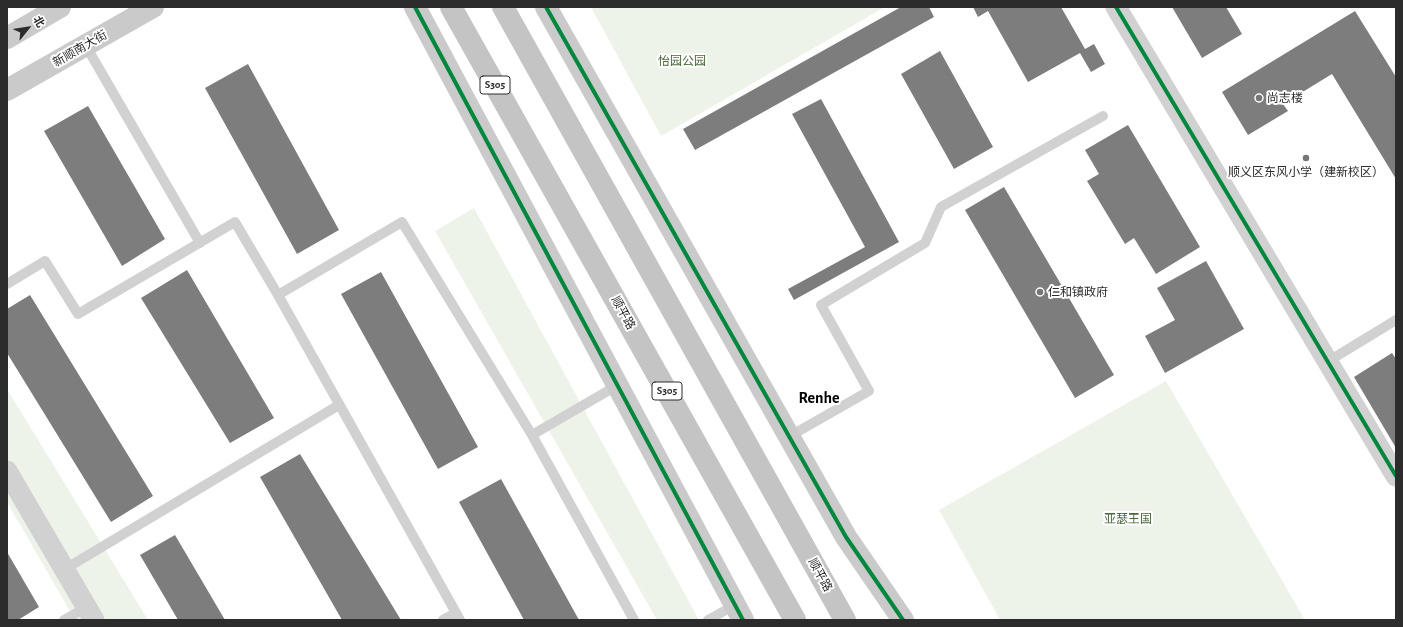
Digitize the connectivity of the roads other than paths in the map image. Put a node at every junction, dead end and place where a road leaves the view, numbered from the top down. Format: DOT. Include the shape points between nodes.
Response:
graph roads {
  1 [pos="60,7"];
  2 [pos="154,7"];
  3 [pos="415,7"];
  4 [pos="451,7"];
  5 [pos="503,7"];
  6 [pos="546,7"];
  7 [pos="1116,7"];
  8 [pos="7,38"];
  9 [pos="86,46"];
  10 [pos="7,90"];
  11 [pos="1103,116"];
  12 [pos="200,243"];
  13 [pos="7,284"];
  14 [pos="278,295"];
  15 [pos="1396,320"];
  16 [pos="1327,362"];
  17 [pos="618,385"];
  18 [pos="339,405"];
  19 [pos="532,435"];
  20 [pos="790,436"];
  21 [pos="7,471"];
  22 [pos="1396,476"];
  23 [pos="793,527"];
  24 [pos="751,542"];
  25 [pos="65,569"];
  26 [pos="90,613"];
  27 [pos="739,613"];
  28 [pos="458,616"];
  29 [pos="64,620"];
  30 [pos="443,620"];
  31 [pos="634,620"];
  32 [pos="708,620"];
  33 [pos="780,620"];
  34 [pos="795,620"];
  35 [pos="845,620"];
  36 [pos="861,620"];
  37 [pos="903,620"];
  1 -- 8 [label="street"];
  2 -- 9 [label="street, 新顺南大街"];
  3 -- 17 [label="street"];
  4 -- 24 [label="main road, 顺平路 / S305"];
  5 -- 23 [label="main road, 顺平路"];
  6 -- 20 [label="street"];
  7 -- 16 [label="street"];
  9 -- 10 [label="street, 新顺南大街"];
  9 -- 12 [label="lane"];
  11 -- 20 [label="lane" via="941,207 925,243 821,306 869,391"];
  12 -- 13 [label="lane" via="78,314 45,261"];
  12 -- 14 [label="lane" via="235,222"];
  14 -- 18 [label="lane"];
  14 -- 19 [label="lane" via="402,222"];
  15 -- 16 [label="lane"];
  16 -- 22 [label="street"];
  17 -- 19 [label="lane"];
  17 -- 27 [label="street"];
  18 -- 25 [label="lane"];
  18 -- 28 [label="lane"];
  19 -- 31 [label="lane"];
  20 -- 37 [label="street" via="846,537"];
  21 -- 25 [label="street"];
  23 -- 35 [label="main road, 顺平路"];
  23 -- 36 [label="main road"];
  24 -- 33 [label="main road"];
  24 -- 34 [label="main road, 顺平路 / S305"];
  25 -- 26 [label="street"];
  26 -- 29 [label="lane"];
  27 -- 32 [label="lane"];
  28 -- 30 [label="lane"];
}
